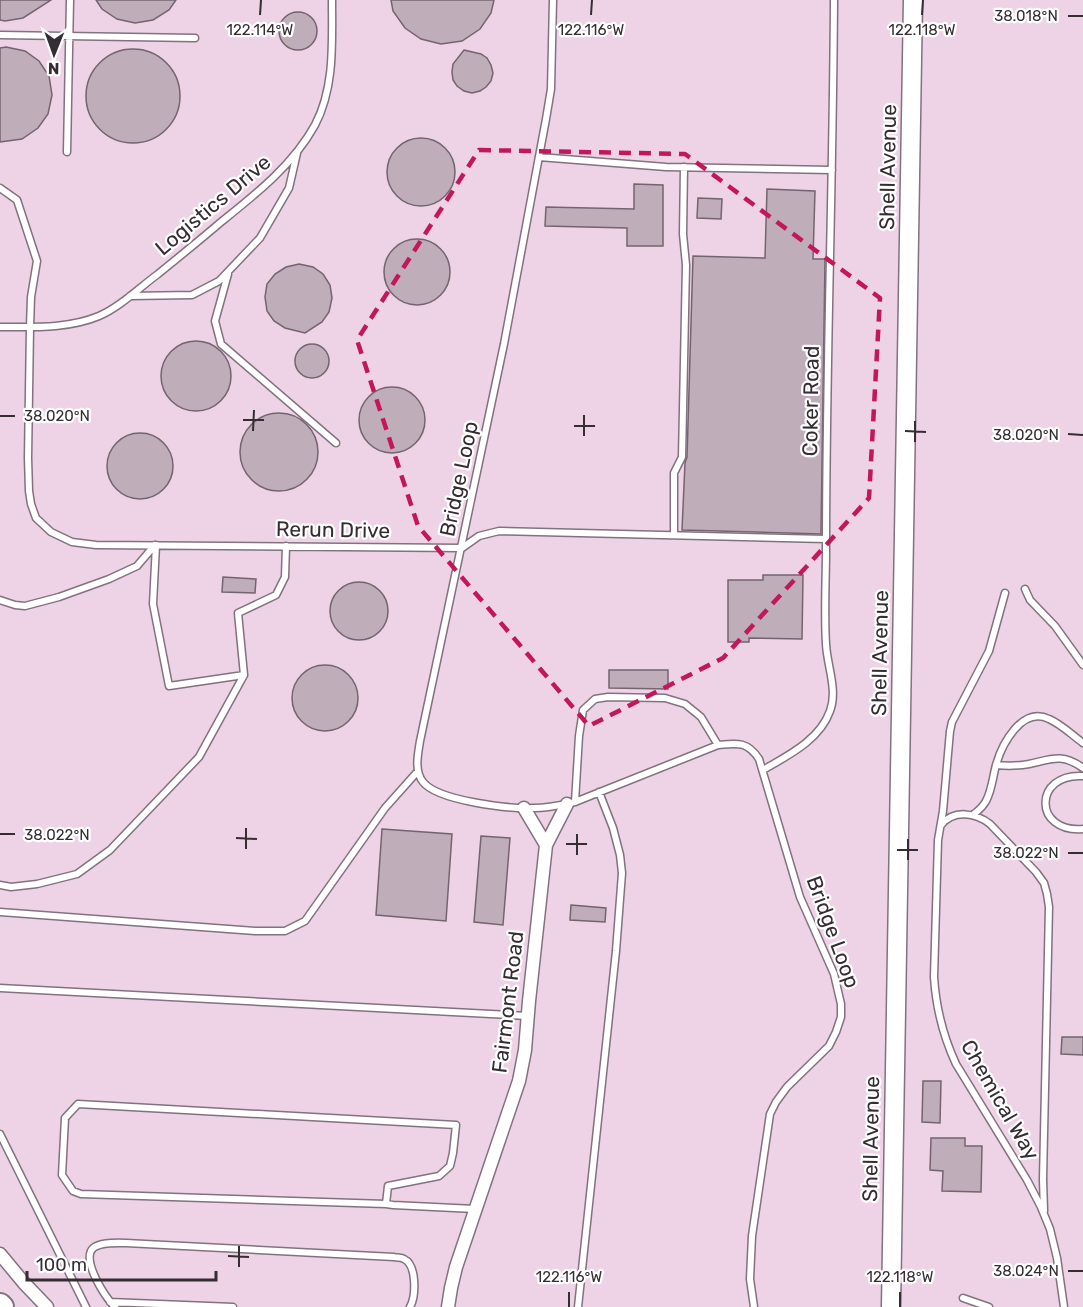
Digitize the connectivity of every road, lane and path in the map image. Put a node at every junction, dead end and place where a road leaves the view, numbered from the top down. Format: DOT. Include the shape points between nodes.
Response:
graph roads {
  1 [pos="70,0"];
  2 [pos="332,0"];
  3 [pos="553,0"];
  4 [pos="834,0"];
  5 [pos="914,0"];
  6 [pos="0,36"];
  7 [pos="69,36"];
  8 [pos="195,38"];
  9 [pos="67,152"];
  10 [pos="297,153"];
  11 [pos="539,157"];
  12 [pos="684,167"];
  13 [pos="831,170"];
  14 [pos="0,188"];
  15 [pos="230,270"];
  16 [pos="129,296"];
  17 [pos="0,327"];
  18 [pos="30,327"];
  19 [pos="336,443"];
  20 [pos="674,535"];
  21 [pos="826,539"];
  22 [pos="156,545"];
  23 [pos="286,546"];
  24 [pos="462,548"];
  25 [pos="1025,590"];
  26 [pos="1005,593"];
  27 [pos="0,600"];
  28 [pos="1083,665"];
  29 [pos="244,675"];
  30 [pos="1083,743"];
  31 [pos="718,745"];
  32 [pos="996,765"];
  33 [pos="1083,768"];
  34 [pos="763,770"];
  35 [pos="418,771"];
  36 [pos="1083,776"];
  37 [pos="599,792"];
  38 [pos="571,803"];
  39 [pos="524,808"];
  40 [pos="974,814"];
  41 [pos="939,828"];
  42 [pos="1083,829"];
  43 [pos="546,845"];
  44 [pos="0,885"];
  45 [pos="0,912"];
  46 [pos="0,988"];
  47 [pos="528,1016"];
  48 [pos="0,1134"];
  49 [pos="386,1204"];
  50 [pos="476,1209"];
  51 [pos="1044,1214"];
  52 [pos="0,1254"];
  53 [pos="963,1298"];
  54 [pos="112,1305"];
  55 [pos="47,1307"];
  56 [pos="86,1307"];
  57 [pos="233,1307"];
  58 [pos="410,1307"];
  59 [pos="448,1307"];
  60 [pos="578,1307"];
  61 [pos="754,1307"];
  62 [pos="891,1307"];
  63 [pos="989,1307"];
  64 [pos="1064,1307"];
  1 -- 7 [label="lane"];
  2 -- 10 [label="lane, Logistics Drive" via="327,93 315,124"];
  3 -- 11 [label="lane, Bridge Loop" via="551,89"];
  4 -- 13 [label="lane, Coker Road"];
  5 -- 62 [label="street, Shell Avenue"];
  6 -- 7 [label="lane"];
  7 -- 8 [label="lane"];
  7 -- 9 [label="lane"];
  10 -- 15 [label="lane" via="289,188 260,238"];
  10 -- 16 [label="lane, Logistics Drive" via="247,202"];
  11 -- 12 [label="lane"];
  11 -- 24 [label="lane, Bridge Loop"];
  12 -- 13 [label="lane"];
  12 -- 20 [label="lane" via="682,457 674,473"];
  13 -- 21 [label="lane, Coker Road"];
  14 -- 18 [label="lane, Rerun Drive" via="16,200 37,261"];
  15 -- 16 [label="lane" via="219,281 192,295"];
  15 -- 19 [label="lane" via="215,321 221,344"];
  16 -- 18 [label="lane, Logistics Drive" via="102,315 87,320"];
  17 -- 18 [label="lane, Logistics Drive"];
  18 -- 22 [label="lane, Rerun Drive" via="28,474 36,518 51,532 72,542"];
  20 -- 21 [label="lane, Rerun Drive"];
  20 -- 24 [label="lane, Rerun Drive" via="498,531 479,536"];
  21 -- 34 [label="lane, Coker Road" via="826,641 833,699 830,713 809,740"];
  22 -- 23 [label="lane, Rerun Drive"];
  22 -- 27 [label="lane" via="137,566 59,597 25,606"];
  22 -- 29 [label="lane" via="153,604 170,686"];
  23 -- 24 [label="lane, Rerun Drive"];
  23 -- 29 [label="lane" via="285,576 276,595 238,613"];
  24 -- 35 [label="lane, Bridge Loop" via="420,741"];
  25 -- 28 [label="lane"];
  26 -- 41 [label="lane, Chemical Way" via="989,651 952,722"];
  29 -- 44 [label="lane" via="198,757 111,850 77,873 37,884"];
  30 -- 32 [label="lane" via="1047,718 1030,718 1006,741"];
  31 -- 34 [label="lane, Bridge Loop" via="747,746"];
  31 -- 37 [label="lane, Bridge Loop"];
  31 -- 38 [label="lane" via="701,717 685,704 665,698 595,699 584,710"];
  32 -- 33 [label="lane" via="1030,764 1055,758"];
  32 -- 40 [label="lane" via="987,799"];
  34 -- 61 [label="lane, Bridge Loop" via="800,897 834,974 841,1017 829,1046 787,1087 770,1114 752,1236 750,1279"];
  35 -- 39 [label="lane, Bridge Loop" via="422,781 442,795"];
  35 -- 45 [label="lane" via="385,808 305,921 285,931"];
  36 -- 42 [label="lane" via="1072,775 1053,784 1046,801 1046,810 1056,824 1066,829"];
  37 -- 38 [label="lane, Bridge Loop"];
  37 -- 60 [label="lane" via="613,828 622,873"];
  38 -- 39 [label="lane, Bridge Loop"];
  38 -- 43 [label="street, Fairmont Road"];
  39 -- 43 [label="street"];
  40 -- 41 [label="lane" via="953,816"];
  40 -- 51 [label="lane" via="990,824 1036,872 1047,894"];
  41 -- 51 [label="lane, Chemical Way" via="934,977 941,1026 956,1064"];
  43 -- 47 [label="street, Fairmont Road"];
  46 -- 47 [label="lane"];
  47 -- 50 [label="street, Fairmont Road" via="519,1081"];
  48 -- 56 [label="lane"];
  49 -- 49 [label="lane" via="81,1194 73,1191 62,1175 65,1118 78,1104 456,1125 450,1166 439,1176 388,1186"];
  49 -- 50 [label="lane"];
  50 -- 59 [label="street, Fairmont Road" via="456,1266"];
  51 -- 64 [label="lane, Chemical Way" via="1057,1258"];
  52 -- 55 [label="street"];
  53 -- 63 [label="lane"];
  54 -- 57 [label="lane"];
  54 -- 58 [label="lane" via="89,1261 95,1246 111,1242 405,1259 413,1270"];
}
